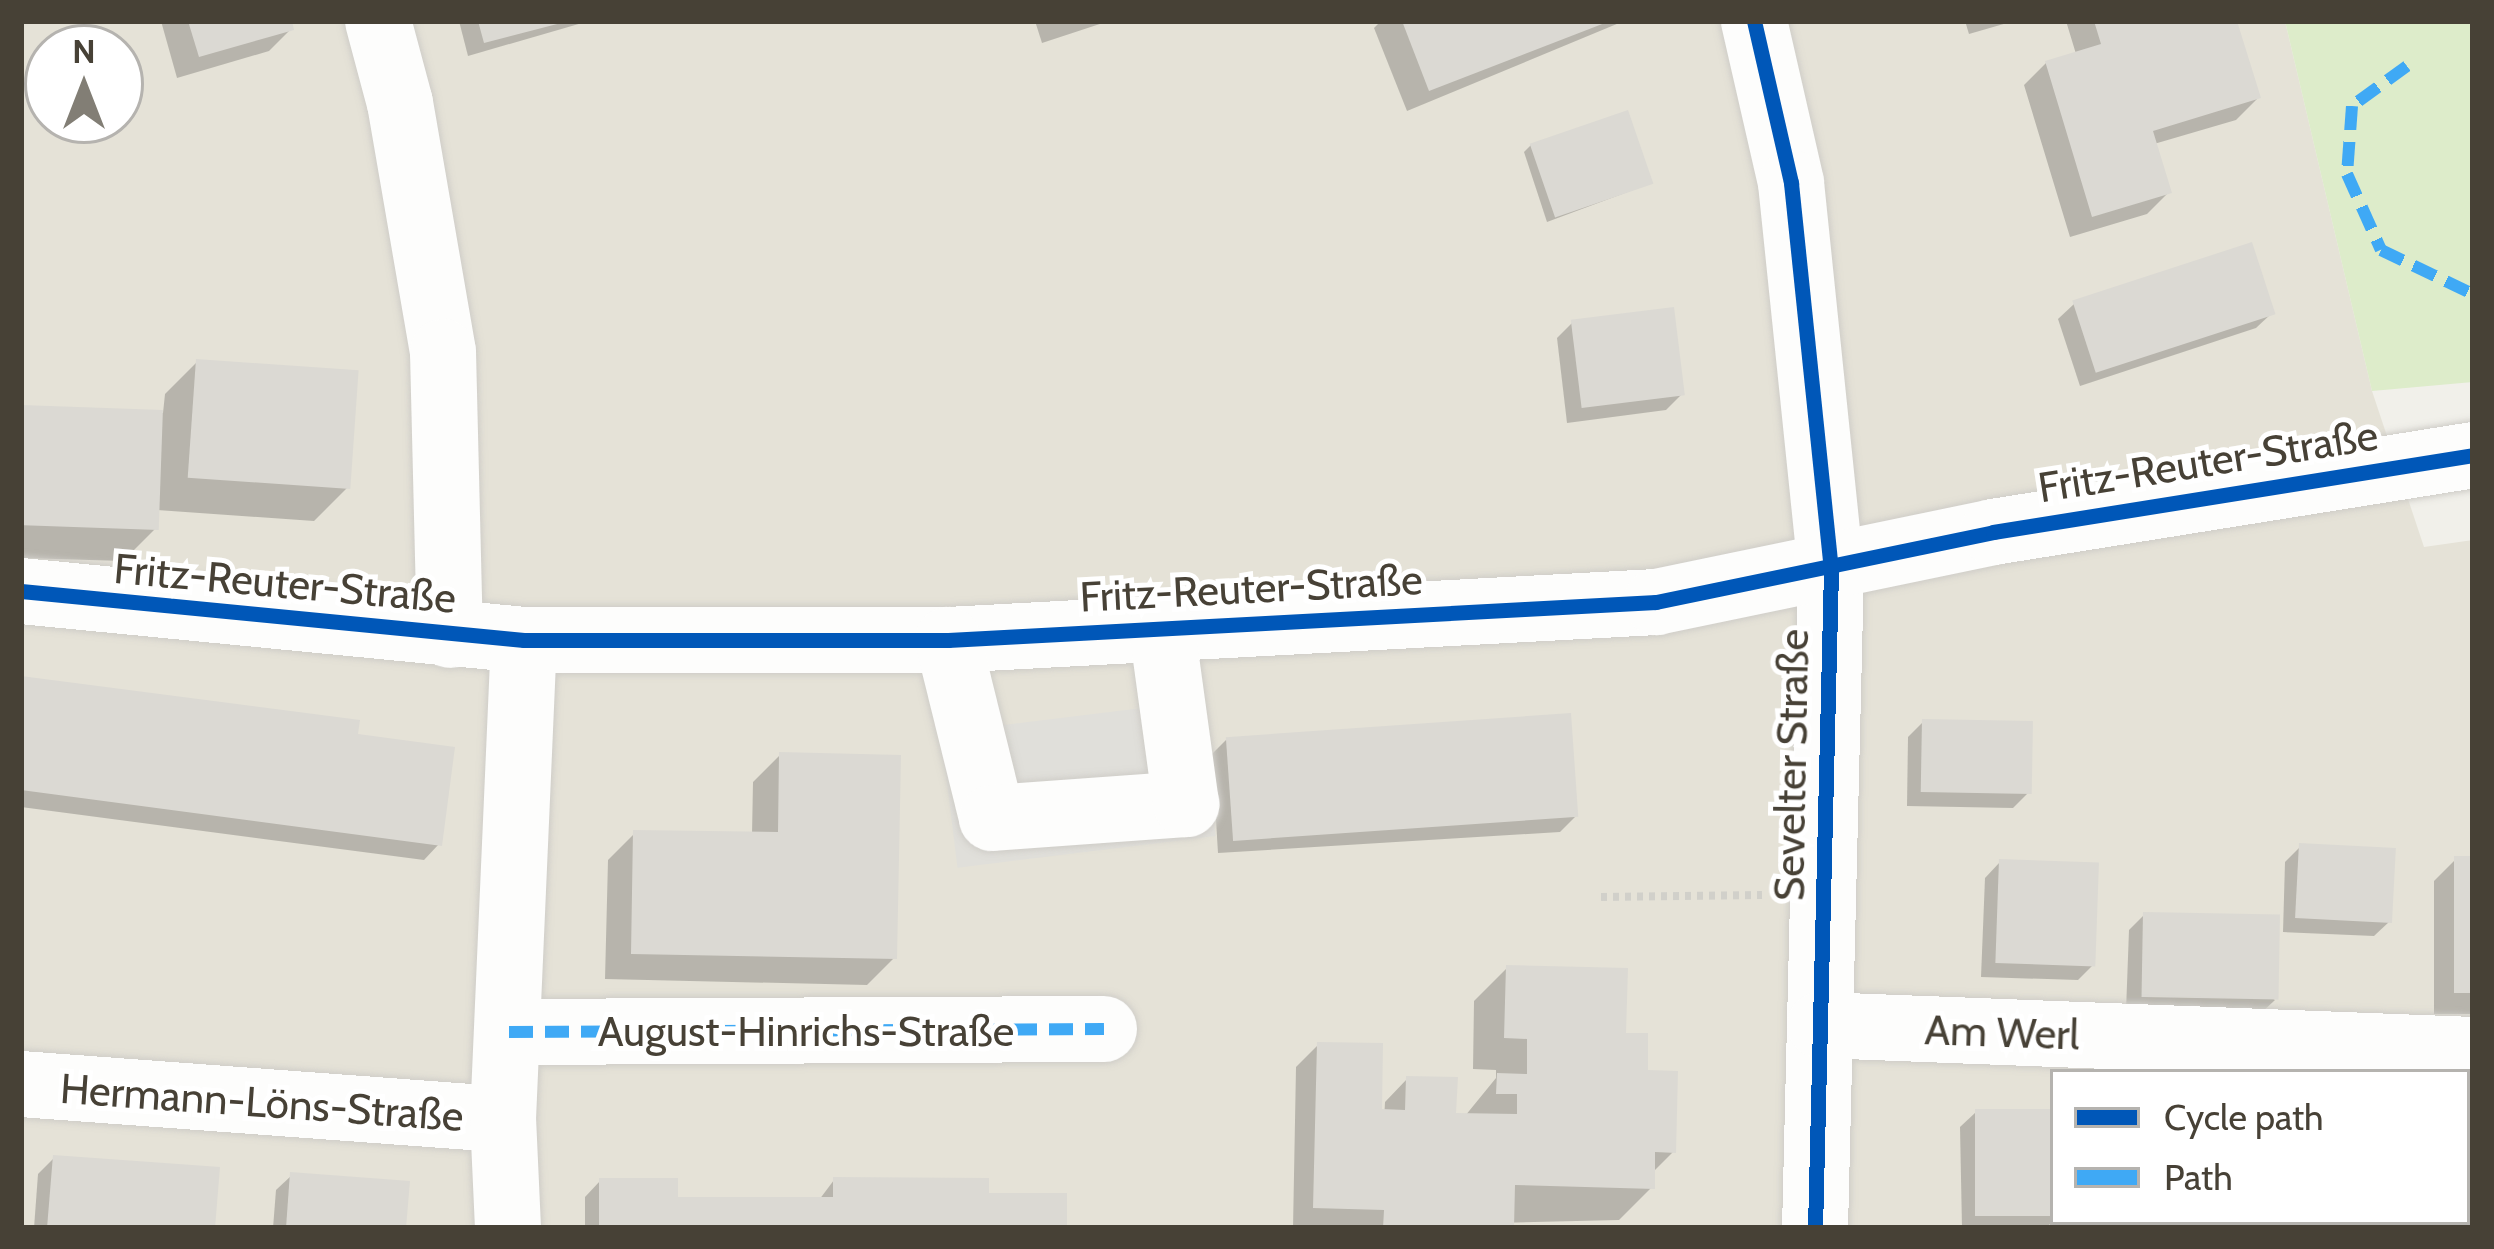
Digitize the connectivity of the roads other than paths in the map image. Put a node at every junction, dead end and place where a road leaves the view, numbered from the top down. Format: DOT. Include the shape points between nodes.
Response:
graph roads {
  1 [pos="378,21"];
  2 [pos="1754,21"];
  3 [pos="2473,455"];
  4 [pos="1831,569"];
  5 [pos="21,590"];
  6 [pos="1162,629"];
  7 [pos="451,634"];
  8 [pos="524,640"];
  9 [pos="948,640"];
  10 [pos="1820,1025"];
  11 [pos="1104,1029"];
  12 [pos="509,1032"];
  13 [pos="2473,1050"];
  14 [pos="21,1084"];
  15 [pos="503,1119"];
  16 [pos="508,1228"];
  17 [pos="1815,1228"];
  1 -- 7 [label="street" via="443,352"];
  2 -- 4 [label="street, Sevelter Straße" via="1790,183"];
  3 -- 4 [label="street, Fritz-Reuter-Straße" via="1993,532"];
  4 -- 6 [label="street, Fritz-Reuter-Straße" via="1656,602"];
  4 -- 10 [label="street, Sevelter Straße"];
  5 -- 7 [label="street, Fritz-Reuter-Straße"];
  6 -- 9 [label="street, Fritz-Reuter-Straße"];
  6 -- 9 [label="street" via="1186,803 992,818"];
  7 -- 8 [label="street, Fritz-Reuter-Straße"];
  8 -- 9 [label="street, Fritz-Reuter-Straße"];
  8 -- 12 [label="street"];
  10 -- 13 [label="street, Am Werl"];
  10 -- 17 [label="street, Sevelter Straße"];
  11 -- 12 [label="street, August-Hinrichs-Straße"];
  12 -- 15 [label="street"];
  14 -- 15 [label="street, Hermann-Löns-Straße"];
  15 -- 16 [label="street"];
}
